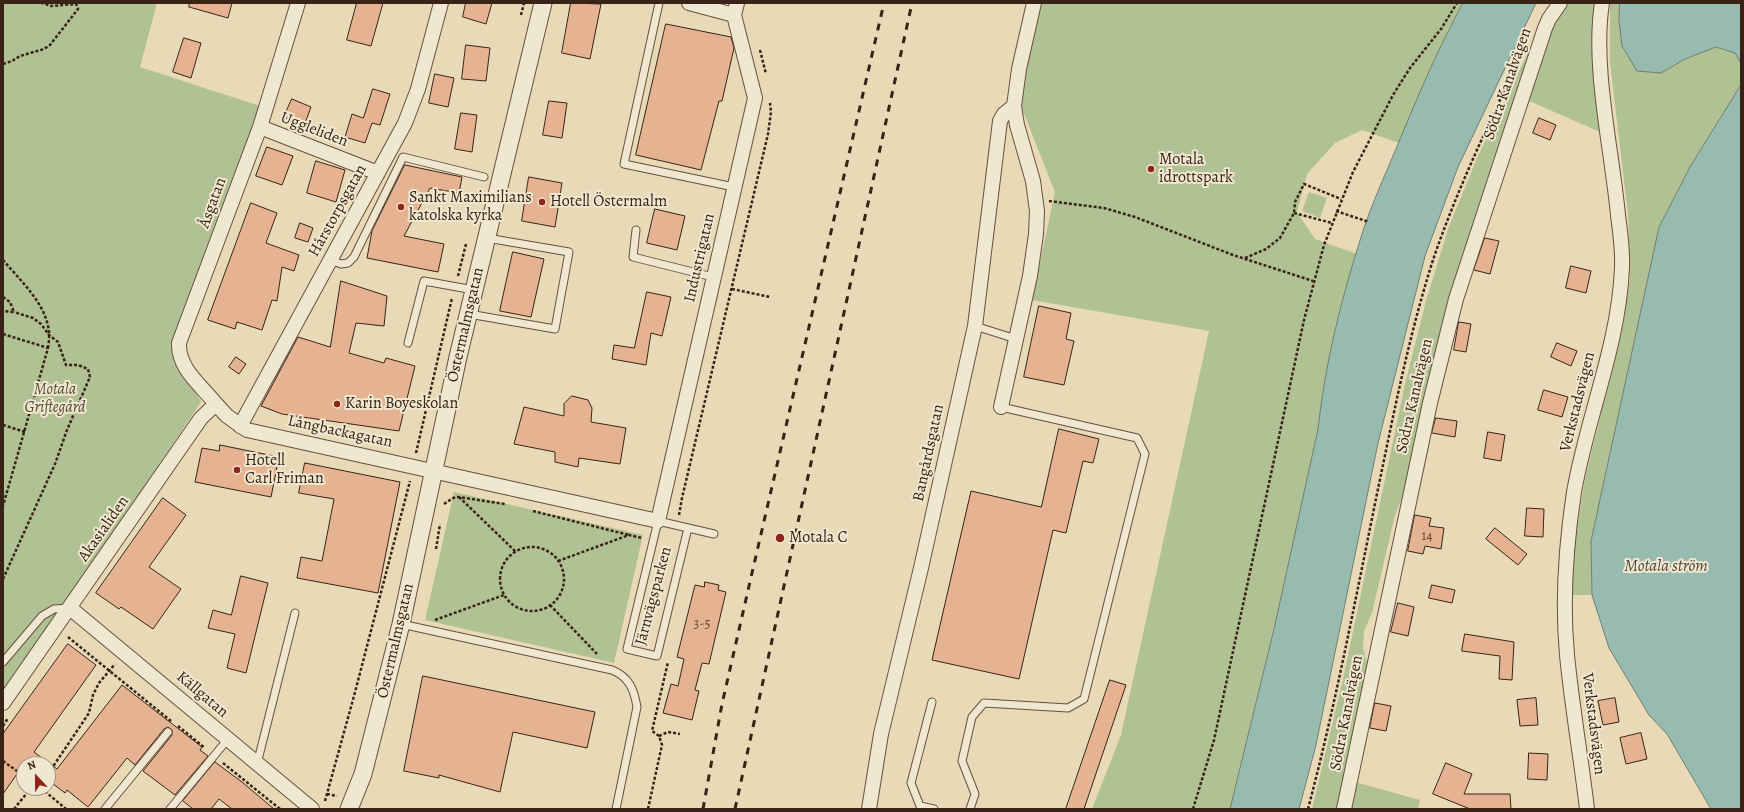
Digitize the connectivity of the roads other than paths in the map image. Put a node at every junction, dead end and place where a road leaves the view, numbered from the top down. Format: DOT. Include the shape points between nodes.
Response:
graph roads {
  1 [pos="298,3"];
  2 [pos="441,3"];
  3 [pos="543,3"];
  4 [pos="659,3"];
  5 [pos="689,3"];
  6 [pos="1034,3"];
  7 [pos="1560,3"];
  8 [pos="1602,3"];
  9 [pos="736,9"];
  10 [pos="1014,106"];
  11 [pos="260,127"];
  12 [pos="378,173"];
  13 [pos="484,177"];
  14 [pos="734,187"];
  15 [pos="636,230"];
  16 [pos="486,238"];
  17 [pos="331,260"];
  18 [pos="713,277"];
  19 [pos="474,290"];
  20 [pos="469,314"];
  21 [pos="975,326"];
  22 [pos="1016,339"];
  23 [pos="408,342"];
  24 [pos="216,404"];
  25 [pos="1001,407"];
  26 [pos="240,426"];
  27 [pos="433,470"];
  28 [pos="658,521"];
  29 [pos="688,528"];
  30 [pos="714,534"];
  31 [pos="70,608"];
  32 [pos="294,612"];
  33 [pos="401,624"];
  34 [pos="3,662"];
  35 [pos="932,702"];
  36 [pos="3,703"];
  37 [pos="168,732"];
  38 [pos="228,739"];
  39 [pos="257,764"];
  40 [pos="318,806"];
  41 [pos="105,809"];
  42 [pos="170,809"];
  43 [pos="349,809"];
  44 [pos="616,809"];
  45 [pos="869,809"];
  46 [pos="934,809"];
  47 [pos="970,809"];
  48 [pos="1344,809"];
  49 [pos="1587,809"];
  1 -- 11 [label="street, Åsgatan"];
  2 -- 12 [label="street, Hårstorpsgatan" via="418,89 405,122"];
  3 -- 16 [label="street, Östermalmsgatan"];
  4 -- 14 [label="lane" via="624,164"];
  5 -- 9 [label="street"];
  6 -- 10 [label="street" via="1019,69"];
  7 -- 48 [label="street, Södra Kanalvägen" via="1549,19 1456,298 1428,411"];
  8 -- 49 [label="street, Verkstadsvägen" via="1601,74 1616,190 1622,266 1614,329 1574,492 1565,594 1567,654"];
  9 -- 14 [label="street, Industrigatan" via="754,98"];
  10 -- 21 [label="street, Bangårdsgatan" via="1000,121 997,136"];
  10 -- 22 [label="street" via="1033,181 1036,234"];
  11 -- 12 [label="street, Uggleliden"];
  11 -- 24 [label="street, Åsgatan" via="179,343 184,367"];
  12 -- 17 [label="street, Hårstorpsgatan"];
  13 -- 17 [label="lane" via="403,157 354,257 348,263 341,264"];
  14 -- 18 [label="street, Industrigatan"];
  15 -- 18 [label="lane" via="633,257"];
  16 -- 19 [label="street, Östermalmsgatan"];
  16 -- 20 [label="lane" via="569,252 555,329"];
  17 -- 26 [label="street, Hårstorpsgatan"];
  18 -- 28 [label="street, Industrigatan"];
  19 -- 20 [label="street, Östermalmsgatan"];
  19 -- 23 [label="lane" via="424,281"];
  20 -- 27 [label="street, Östermalmsgatan"];
  21 -- 22 [label="lane"];
  21 -- 45 [label="street, Bangårdsgatan" via="881,734"];
  22 -- 25 [label="street"];
  24 -- 26 [label="street"];
  24 -- 31 [label="street, Akasialiden" via="201,418"];
  25 -- 47 [label="lane" via="1137,438 1145,454 1084,699 1068,708 984,704 972,717 962,761 976,794"];
  26 -- 27 [label="street, Långbackagatan" via="254,432"];
  27 -- 28 [label="street, Järnvägsparken"];
  27 -- 33 [label="street, Östermalmsgatan"];
  28 -- 29 [label="lane, Järnvägsparken"];
  28 -- 29 [label="lane, Järnvägsparken" via="627,650 657,656"];
  29 -- 30 [label="lane, Järnvägsparken"];
  31 -- 34 [label="lane" via="54,609 42,616"];
  31 -- 36 [label="street, Akasialiden"];
  31 -- 38 [label="street, Källgatan"];
  32 -- 39 [label="lane"];
  33 -- 43 [label="street, Östermalmsgatan" via="363,774"];
  33 -- 44 [label="lane" via="621,674 629,681 637,707"];
  35 -- 46 [label="lane" via="911,783 920,806"];
  37 -- 41 [label="lane"];
  38 -- 39 [label="street, Källgatan"];
  38 -- 42 [label="lane"];
  39 -- 40 [label="street, Källgatan"];
}
